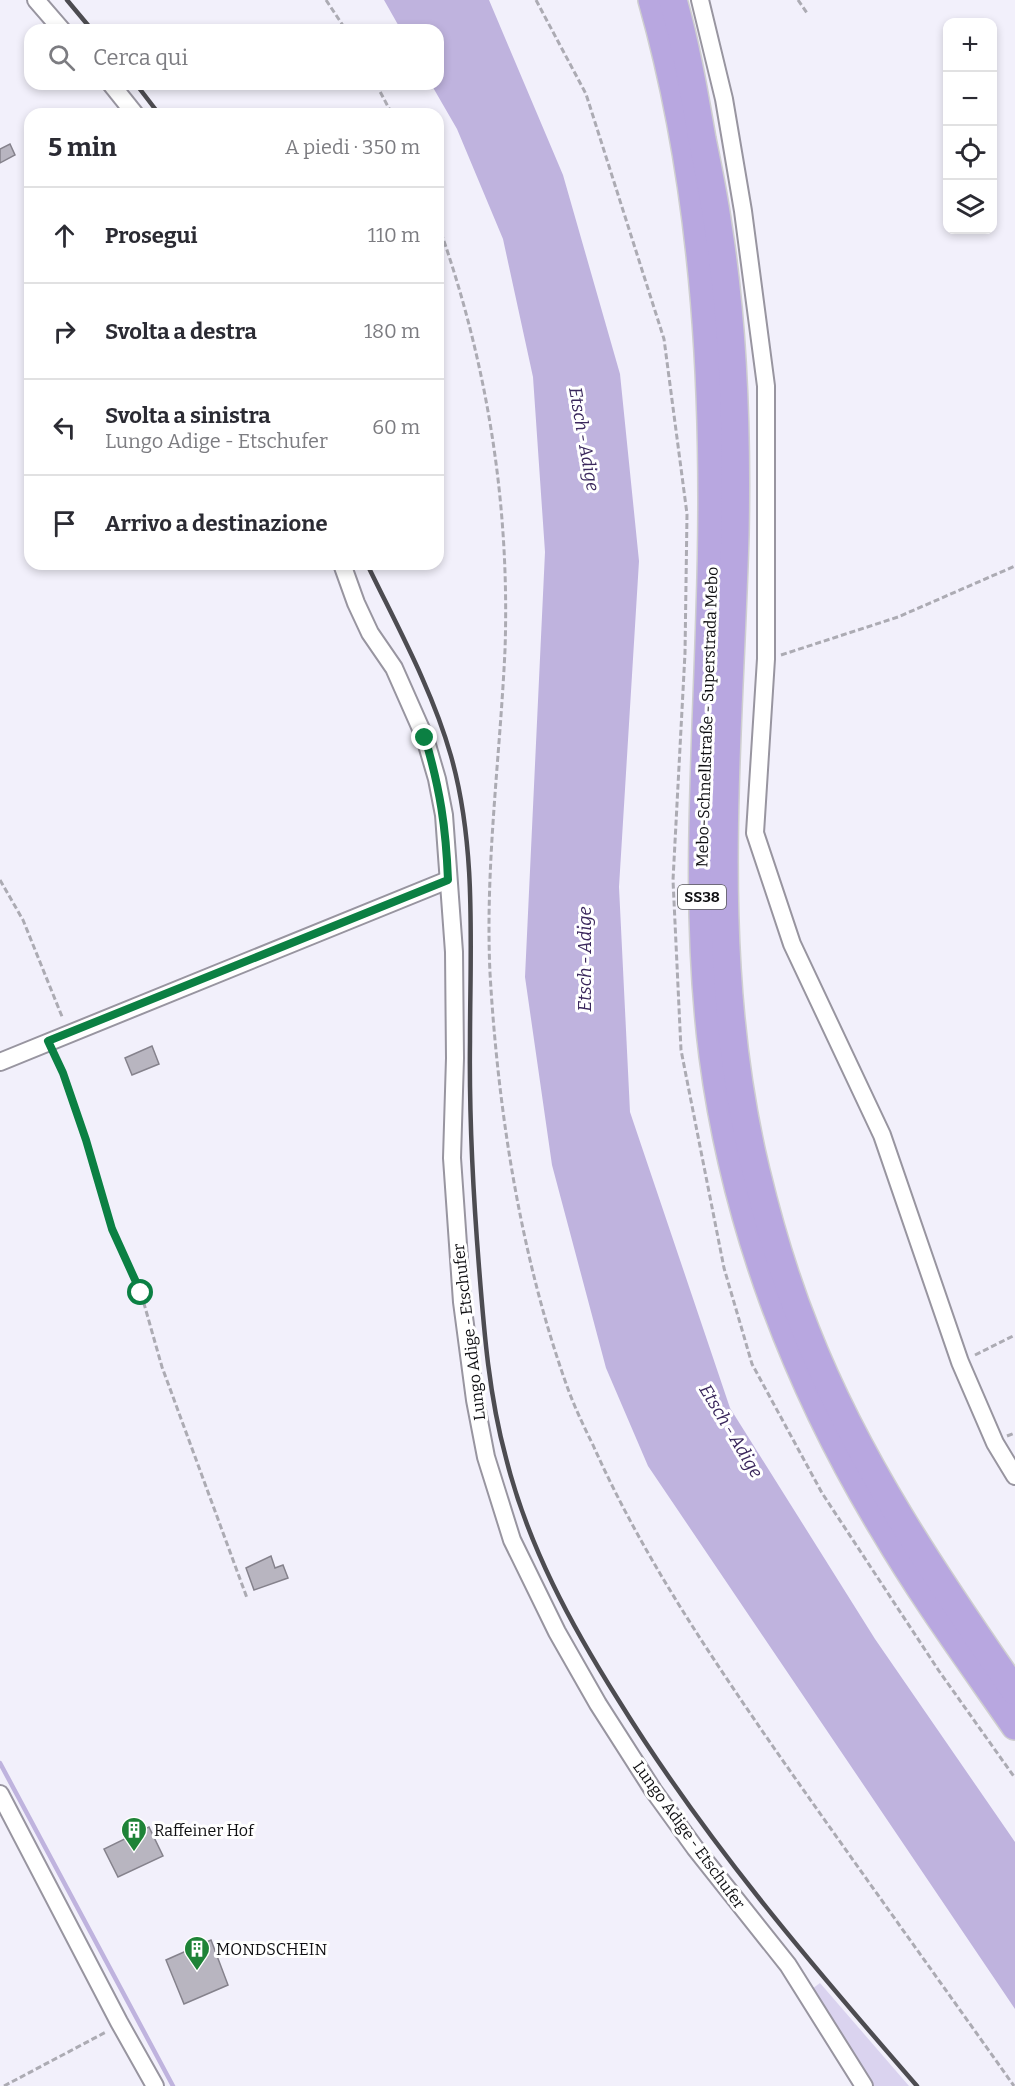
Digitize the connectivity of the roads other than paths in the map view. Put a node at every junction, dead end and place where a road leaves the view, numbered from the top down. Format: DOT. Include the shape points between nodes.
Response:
graph roads {
  1 [pos="36,0"];
  2 [pos="652,0"];
  3 [pos="674,0"];
  4 [pos="700,0"];
  5 [pos="57,24"];
  6 [pos="116,90"];
  7 [pos="130,108"];
  8 [pos="344,570"];
  9 [pos="448,880"];
  10 [pos="0,1062"];
  11 [pos="1015,1476"];
  12 [pos="977,1636"];
  13 [pos="1015,1667"];
  14 [pos="1015,1690"];
  15 [pos="1015,1726"];
  16 [pos="0,1794"];
  17 [pos="155,2086"];
  18 [pos="864,2086"];
  1 -- 5 [label="street"];
  2 -- 15 [label="highway, Mebo-Schnellstraße - Superstrada Mebo / SS38" via="680,120 706,320 713,468 703,929 713,1056 736,1179 772,1301 820,1413 883,1530"];
  3 -- 12 [label="highway, Mebo-Schnellstraße - Superstrada Mebo / SS38" via="718,228 733,378 735,534 725,795 724,947 740,1087 758,1179 806,1331 877,1478"];
  4 -- 11 [label="street" via="724,99 766,387 766,658 755,833 792,944 882,1135 960,1362 995,1443"];
  6 -- 7 [label="street"];
  8 -- 9 [label="street, Lungo Adige - Etschufer" via="370,633 394,668 425,738 444,816"];
  9 -- 10 [label="street"];
  9 -- 18 [label="street, Lungo Adige - Etschufer" via="454,963 452,1158 462,1302 486,1457 512,1539 557,1632 653,1790 788,1965"];
  12 -- 13 [label="highway"];
  12 -- 14 [label="highway, Mebo-Schnellstraße - Superstrada Mebo / SS38"];
  16 -- 17 [label="street"];
}
